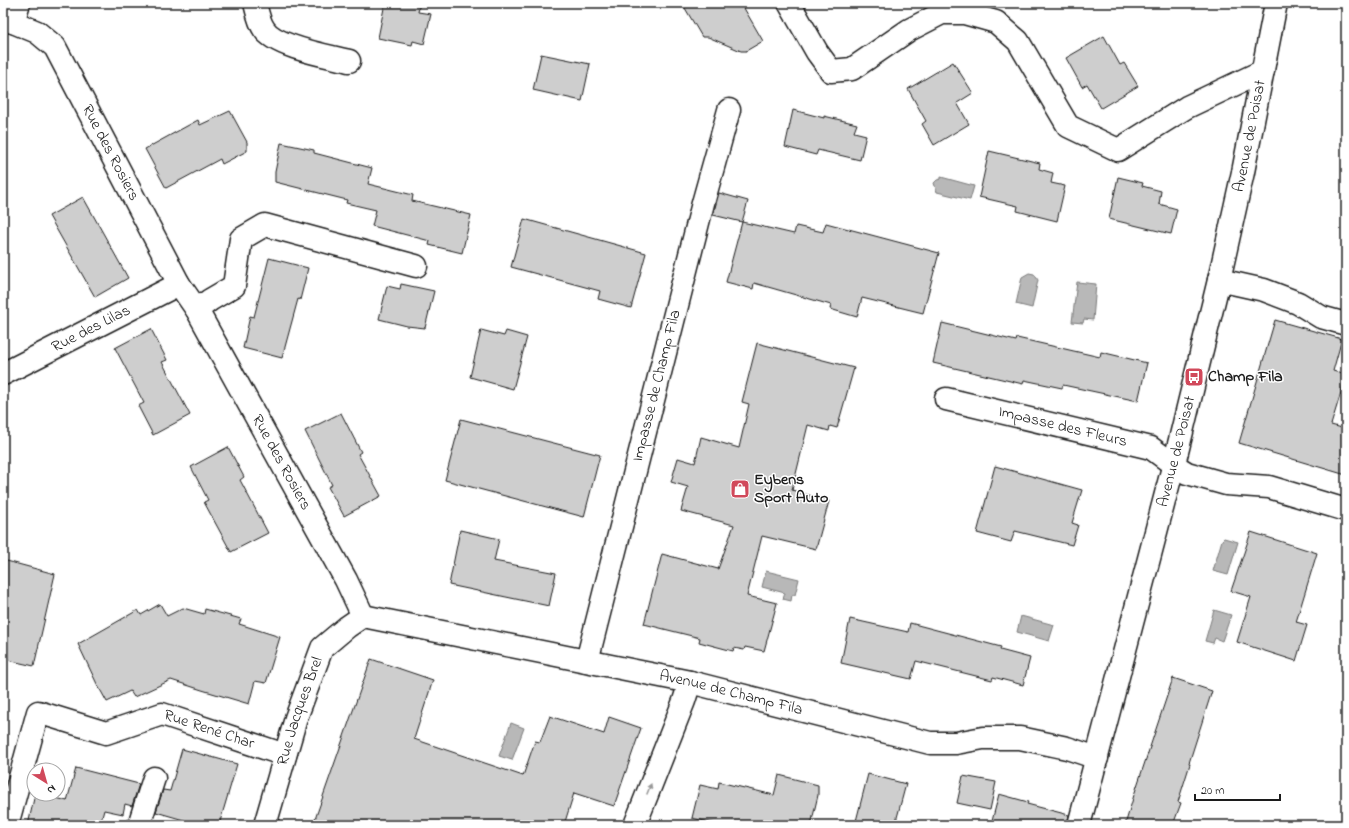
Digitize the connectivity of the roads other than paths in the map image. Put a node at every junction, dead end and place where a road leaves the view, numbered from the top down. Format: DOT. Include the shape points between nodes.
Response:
graph roads {
  1 [pos="254,3"];
  2 [pos="789,3"];
  3 [pos="1276,3"];
  4 [pos="12,15"];
  5 [pos="349,61"];
  6 [pos="1263,71"];
  7 [pos="729,110"];
  8 [pos="416,266"];
  9 [pos="1219,280"];
  10 [pos="179,284"];
  11 [pos="197,310"];
  12 [pos="1346,324"];
  13 [pos="3,374"];
  14 [pos="946,399"];
  15 [pos="1174,465"];
  16 [pos="1346,510"];
  17 [pos="362,616"];
  18 [pos="587,661"];
  19 [pos="690,682"];
  20 [pos="286,755"];
  21 [pos="1097,758"];
  22 [pos="154,778"];
  23 [pos="7,825"];
  24 [pos="139,825"];
  25 [pos="266,825"];
  26 [pos="634,825"];
  27 [pos="1079,825"];
  1 -- 5 [label="street" via="264,30 278,41 299,49"];
  2 -- 6 [label="street" via="831,71 852,69 909,30 942,13 964,13 996,22 1018,42 1068,126 1118,150 1187,106"];
  3 -- 6 [label="street, Avenue de Poisat"];
  4 -- 10 [label="street, Rue des Rosiers" via="55,47"];
  6 -- 9 [label="street, Avenue de Poisat"];
  7 -- 18 [label="street, Impasse de Champ Fila" via="699,218"];
  8 -- 11 [label="street" via="265,225 241,239 234,286"];
  9 -- 12 [label="street" via="1264,290 1298,303 1321,317"];
  9 -- 15 [label="street, Avenue de Poisat"];
  10 -- 11 [label="street, Rue des Rosiers"];
  10 -- 13 [label="street, Rue des Lilas"];
  11 -- 17 [label="street, Rue des Rosiers" via="346,580"];
  14 -- 15 [label="street, Impasse des Fleurs" via="1151,448"];
  15 -- 16 [label="street, Impasse des Fleurs" via="1187,473 1226,484 1270,487"];
  15 -- 21 [label="street, Avenue de Poisat"];
  17 -- 18 [label="street, Avenue de Champ Fila"];
  17 -- 20 [label="street, Rue Jacques Brel" via="322,648 296,718"];
  18 -- 19 [label="street, Avenue de Champ Fila"];
  19 -- 21 [label="street, Avenue de Champ Fila" via="930,743 956,743 983,738 1020,738 1067,748"];
  26 -- 19 [label="street, one-way"];
  20 -- 23 [label="street, Rue René Char" via="162,714 106,733 38,712"];
  20 -- 25 [label="street, Rue Jacques Brel"];
  21 -- 27 [label="street, Avenue de Poisat"];
  22 -- 24 [label="street"];
}
